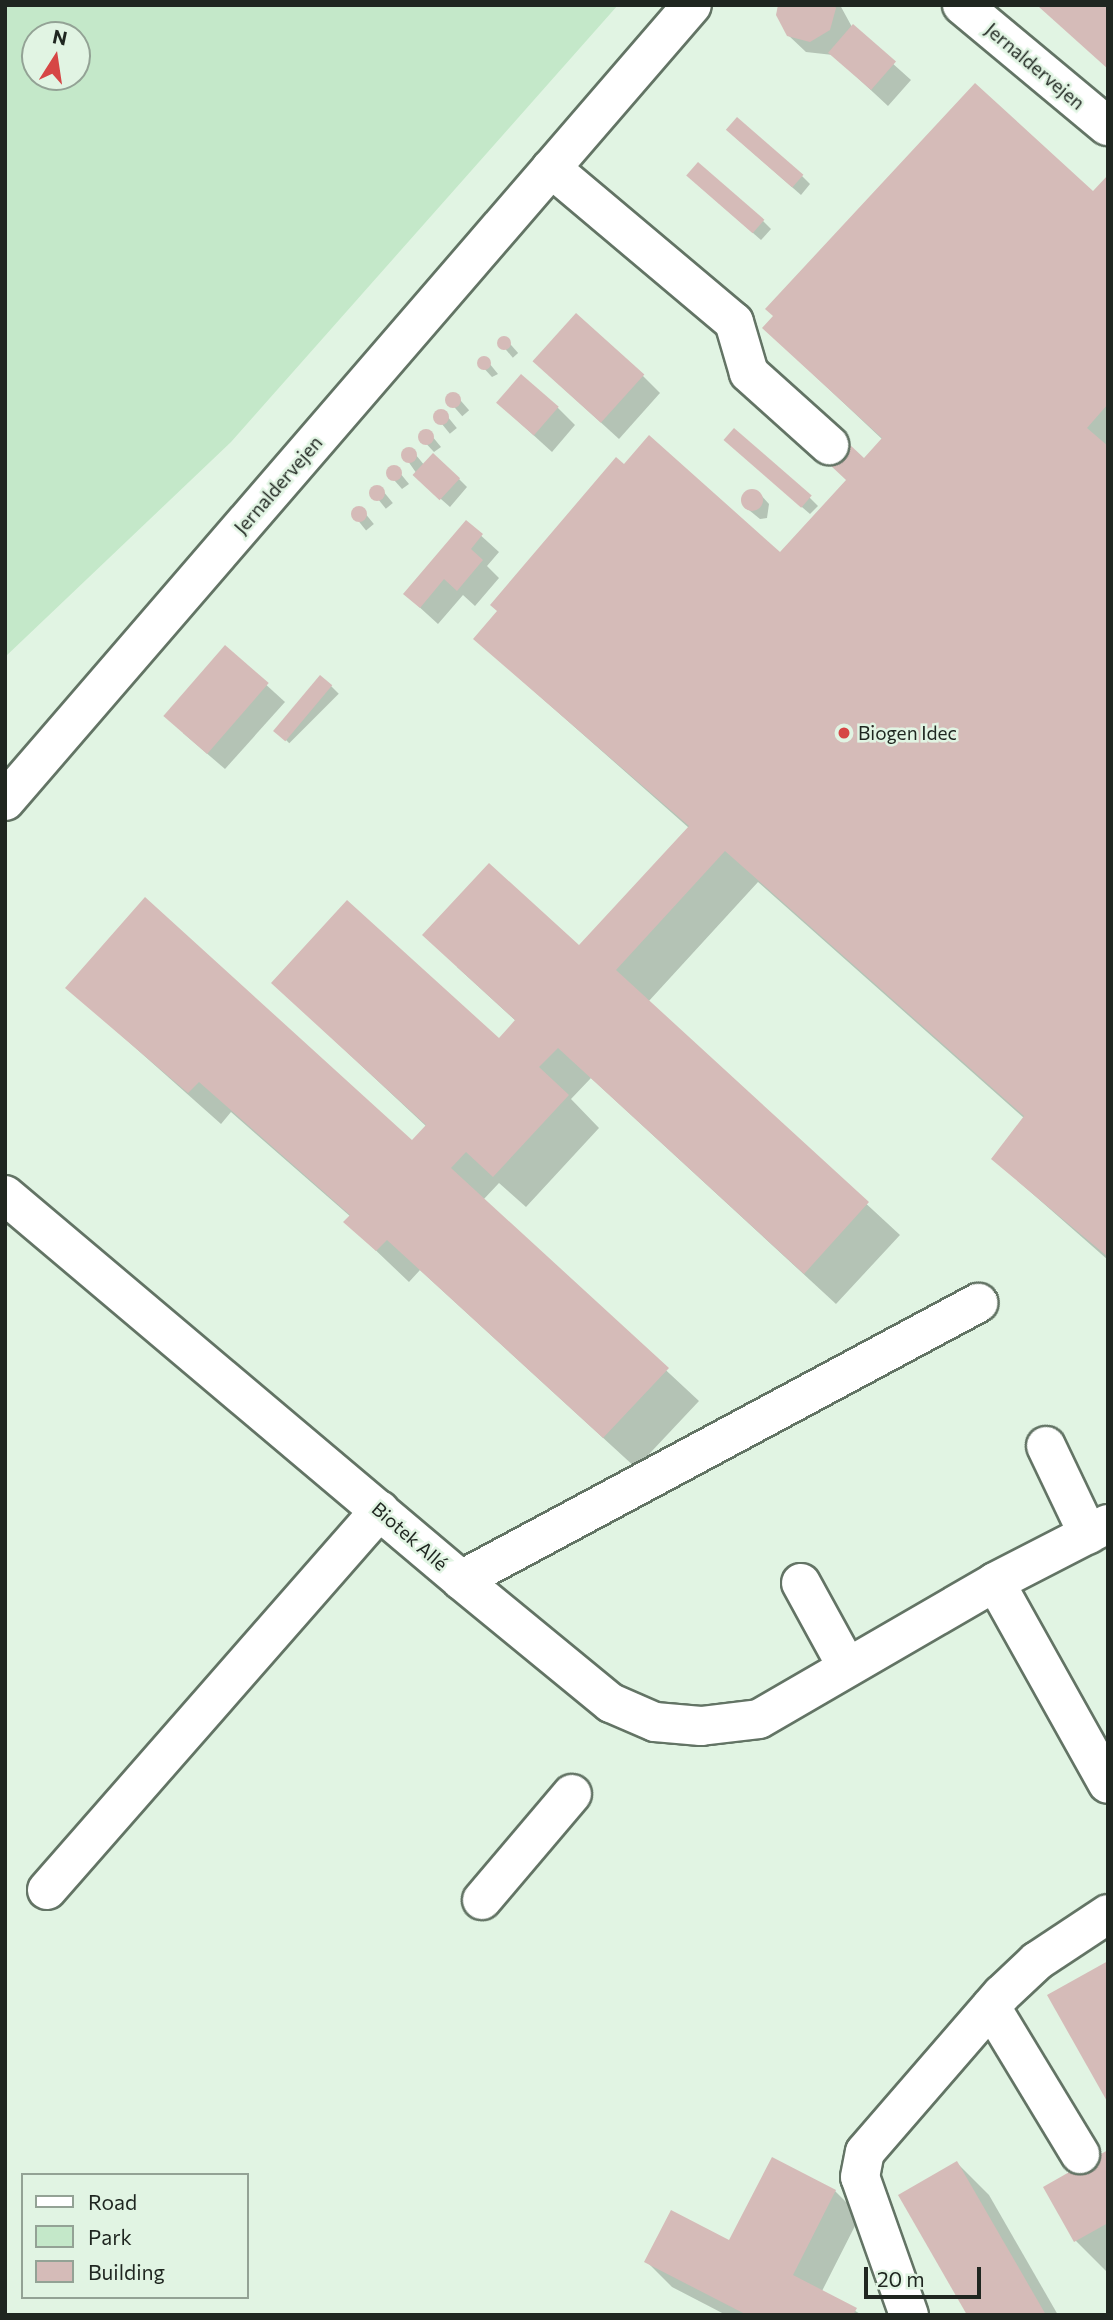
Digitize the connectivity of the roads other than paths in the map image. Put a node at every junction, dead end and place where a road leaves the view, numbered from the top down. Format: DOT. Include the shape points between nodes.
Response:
graph roads {
  1 [pos="692,5"];
  2 [pos="962,5"];
  3 [pos="1107,126"];
  4 [pos="551,168"];
  5 [pos="830,445"];
  6 [pos="5,801"];
  7 [pos="5,1195"];
  8 [pos="978,1303"];
  9 [pos="1046,1446"];
  10 [pos="380,1510"];
  11 [pos="1098,1529"];
  12 [pos="461,1580"];
  13 [pos="995,1582"];
  14 [pos="801,1583"];
  15 [pos="847,1667"];
  16 [pos="1108,1784"];
  17 [pos="572,1794"];
  18 [pos="47,1890"];
  19 [pos="482,1900"];
  20 [pos="1108,1914"];
  21 [pos="990,2007"];
  22 [pos="1080,2154"];
  23 [pos="909,2315"];
  1 -- 4 [label="street, Jernaldervejen"];
  2 -- 3 [label="street, Jernaldervejen"];
  4 -- 5 [label="street" via="734,321 749,373"];
  4 -- 6 [label="street, Jernaldervejen"];
  7 -- 10 [label="street, Biotek Allé"];
  8 -- 12 [label="street, Biotek Allé"];
  9 -- 11 [label="street"];
  10 -- 12 [label="street, Biotek Allé"];
  10 -- 18 [label="street"];
  11 -- 13 [label="street"];
  12 -- 15 [label="street" via="611,1703 655,1722 701,1726 759,1719"];
  13 -- 15 [label="street"];
  13 -- 16 [label="street"];
  14 -- 15 [label="street"];
  17 -- 19 [label="street"];
  20 -- 21 [label="street" via="1037,1961"];
  21 -- 22 [label="street"];
  21 -- 23 [label="street" via="865,2152 860,2177"];
}
